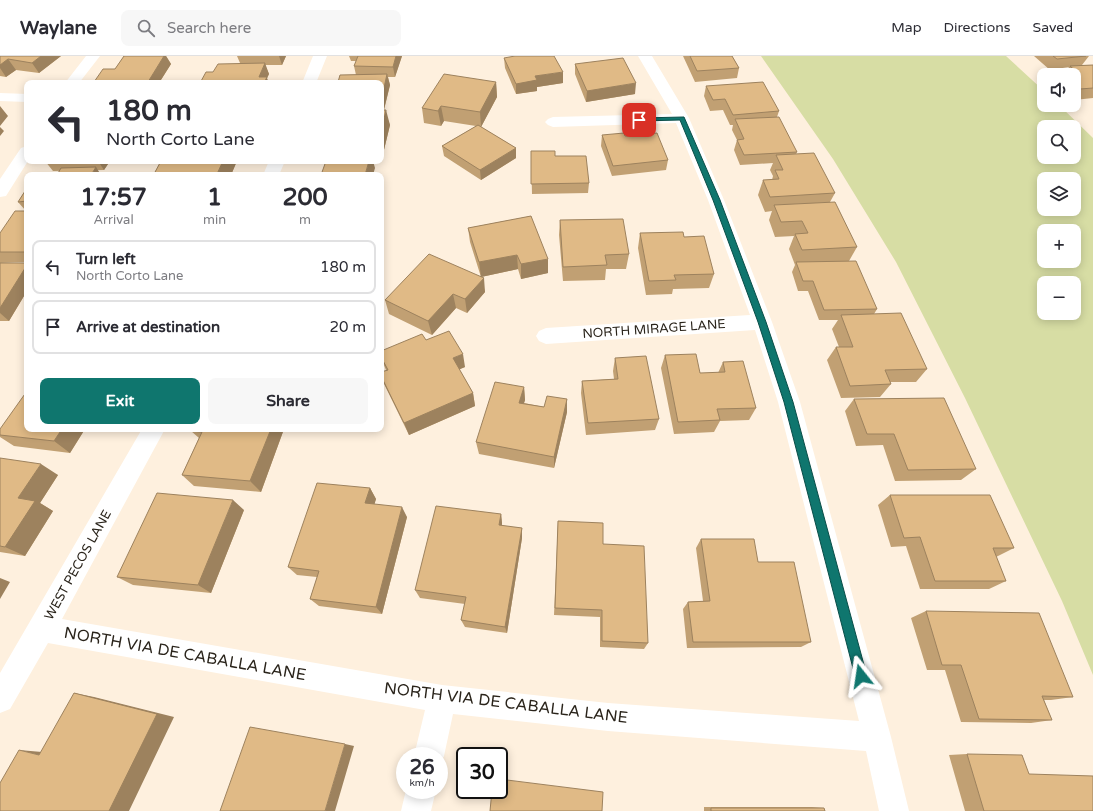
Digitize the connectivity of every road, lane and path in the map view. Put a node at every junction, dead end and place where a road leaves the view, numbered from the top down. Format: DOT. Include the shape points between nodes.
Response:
graph roads {
  1 [pos="93,56"];
  2 [pos="320,56"];
  3 [pos="646,56"];
  4 [pos="74,80"];
  5 [pos="310,80"];
  6 [pos="0,97"];
  7 [pos="24,98"];
  8 [pos="682,118"];
  9 [pos="553,122"];
  10 [pos="24,156"];
  11 [pos="0,192"];
  12 [pos="762,322"];
  13 [pos="546,336"];
  14 [pos="152,432"];
  15 [pos="42,629"];
  16 [pos="0,699"];
  17 [pos="442,699"];
  18 [pos="877,736"];
  19 [pos="431,747"];
  20 [pos="419,799"];
  21 [pos="416,811"];
  22 [pos="894,811"];
  1 -- 4 [label="street"];
  2 -- 5 [label="street"];
  3 -- 8 [label="street"];
  6 -- 7 [label="street"];
  8 -- 9 [label="street"];
  8 -- 12 [label="street"];
  10 -- 11 [label="street"];
  12 -- 13 [label="street, NORTH MIRAGE LANE"];
  12 -- 18 [label="street" via="789,402"];
  14 -- 15 [label="street, WEST PECOS LANE"];
  15 -- 16 [label="street, WEST PECOS LANE"];
  15 -- 17 [label="street, NORTH VIA DE CABALLA LANE"];
  17 -- 18 [label="street, NORTH VIA DE CABALLA LANE" via="608,717"];
  17 -- 19 [label="street"];
  18 -- 22 [label="street"];
  20 -- 21 [label="street"];
}
